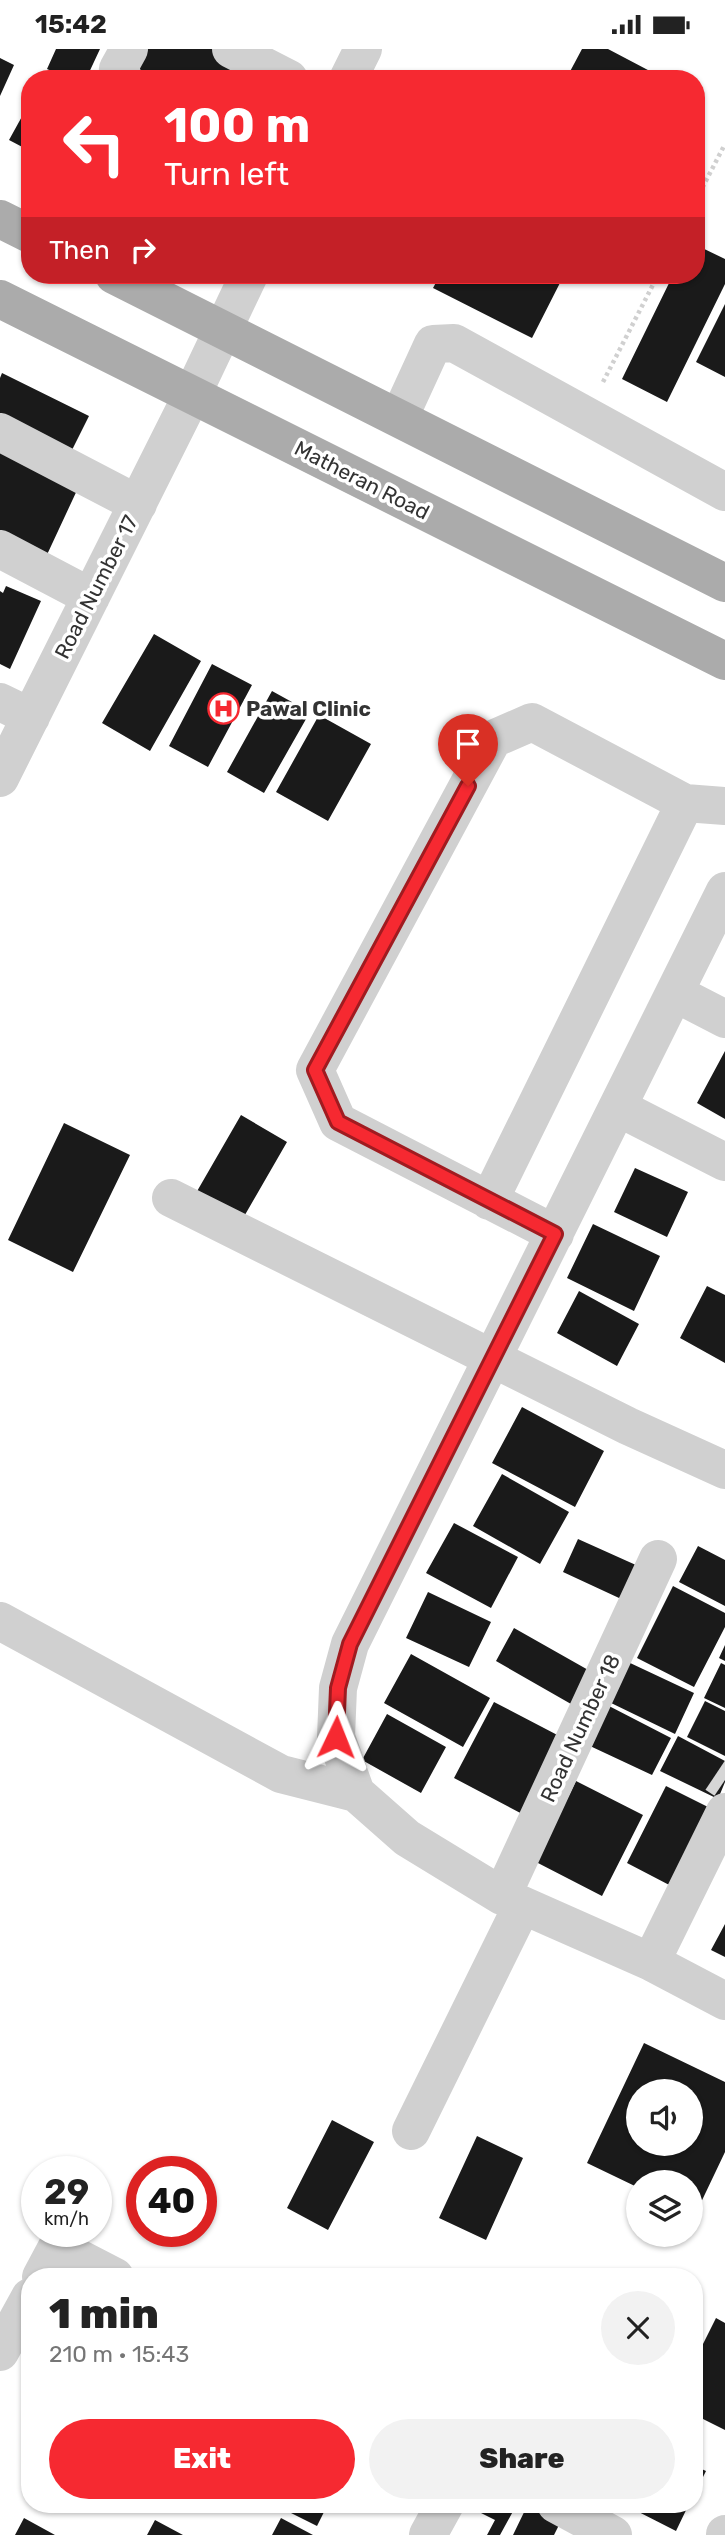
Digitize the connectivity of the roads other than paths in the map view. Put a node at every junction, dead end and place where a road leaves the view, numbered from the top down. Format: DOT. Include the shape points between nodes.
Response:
graph roads {
  1 [pos="129,49"];
  2 [pos="231,49"];
  3 [pos="363,49"];
  4 [pos="119,70"];
  5 [pos="272,70"];
  6 [pos="352,70"];
  7 [pos="0,219"];
  8 [pos="21,230"];
  9 [pos="132,284"];
  10 [pos="244,284"];
  11 [pos="0,299"];
  12 [pos="222,328"];
  13 [pos="192,395"];
  14 [pos="399,418"];
  15 [pos="0,432"];
  16 [pos="725,492"];
  17 [pos="138,504"];
  18 [pos="0,549"];
  19 [pos="725,583"];
  20 [pos="91,597"];
  21 [pos="725,661"];
  22 [pos="15,710"];
  23 [pos="0,778"];
  24 [pos="685,803"];
  25 [pos="725,806"];
  26 [pos="725,891"];
  27 [pos="675,993"];
  28 [pos="725,1019"];
  29 [pos="619,1108"];
  30 [pos="725,1162"];
  31 [pos="171,1198"];
  32 [pos="489,1201"];
  33 [pos="555,1234"];
  34 [pos="493,1359"];
  35 [pos="725,1470"];
  36 [pos="658,1559"];
  37 [pos="0,1621"];
  38 [pos="356,1793"];
  39 [pos="725,1812"];
  40 [pos="512,1901"];
  41 [pos="651,1962"];
  42 [pos="725,2001"];
  43 [pos="411,2131"];
  44 [pos="46,2268"];
  45 [pos="98,2268"];
  46 [pos="21,2314"];
  47 [pos="0,2352"];
  48 [pos="440,2513"];
  49 [pos="573,2513"];
  50 [pos="428,2535"];
  51 [pos="613,2535"];
  1 -- 4 [label="street"];
  2 -- 5 [label="street"];
  3 -- 6 [label="street"];
  7 -- 8 [label="main road"];
  9 -- 12 [label="main road"];
  10 -- 12 [label="street"];
  11 -- 13 [label="main road, Matheran Road"];
  12 -- 13 [label="street"];
  12 -- 14 [label="main road"];
  13 -- 17 [label="street, Road Number 17"];
  13 -- 21 [label="main road, Matheran Road"];
  14 -- 16 [label="street" via="433,344 454,343"];
  14 -- 19 [label="main road"];
  15 -- 17 [label="street"];
  17 -- 20 [label="street, Road Number 17"];
  18 -- 20 [label="street"];
  20 -- 22 [label="street, Road Number 17"];
  22 -- 23 [label="street, Road Number 17"];
  24 -- 25 [label="street"];
  24 -- 32 [label="street"];
  24 -- 32 [label="street" via="532,722 493,739 315,1070 338,1122"];
  26 -- 27 [label="street"];
  27 -- 28 [label="street"];
  27 -- 29 [label="street"];
  29 -- 30 [label="street"];
  29 -- 33 [label="street"];
  31 -- 34 [label="street"];
  32 -- 33 [label="street"];
  33 -- 34 [label="street"];
  34 -- 35 [label="street"];
  34 -- 38 [label="street" via="350,1644 338,1688 336,1737"];
  36 -- 40 [label="street, Road Number 18"];
  37 -- 38 [label="street" via="281,1774"];
  38 -- 40 [label="street" via="407,1838"];
  39 -- 41 [label="street"];
  40 -- 41 [label="street"];
  40 -- 43 [label="street, Road Number 18"];
  41 -- 42 [label="street"];
  44 -- 45 [label="street" via="57,2247"];
  46 -- 47 [label="street"];
  48 -- 50 [label="street"];
  49 -- 51 [label="street"];
}
